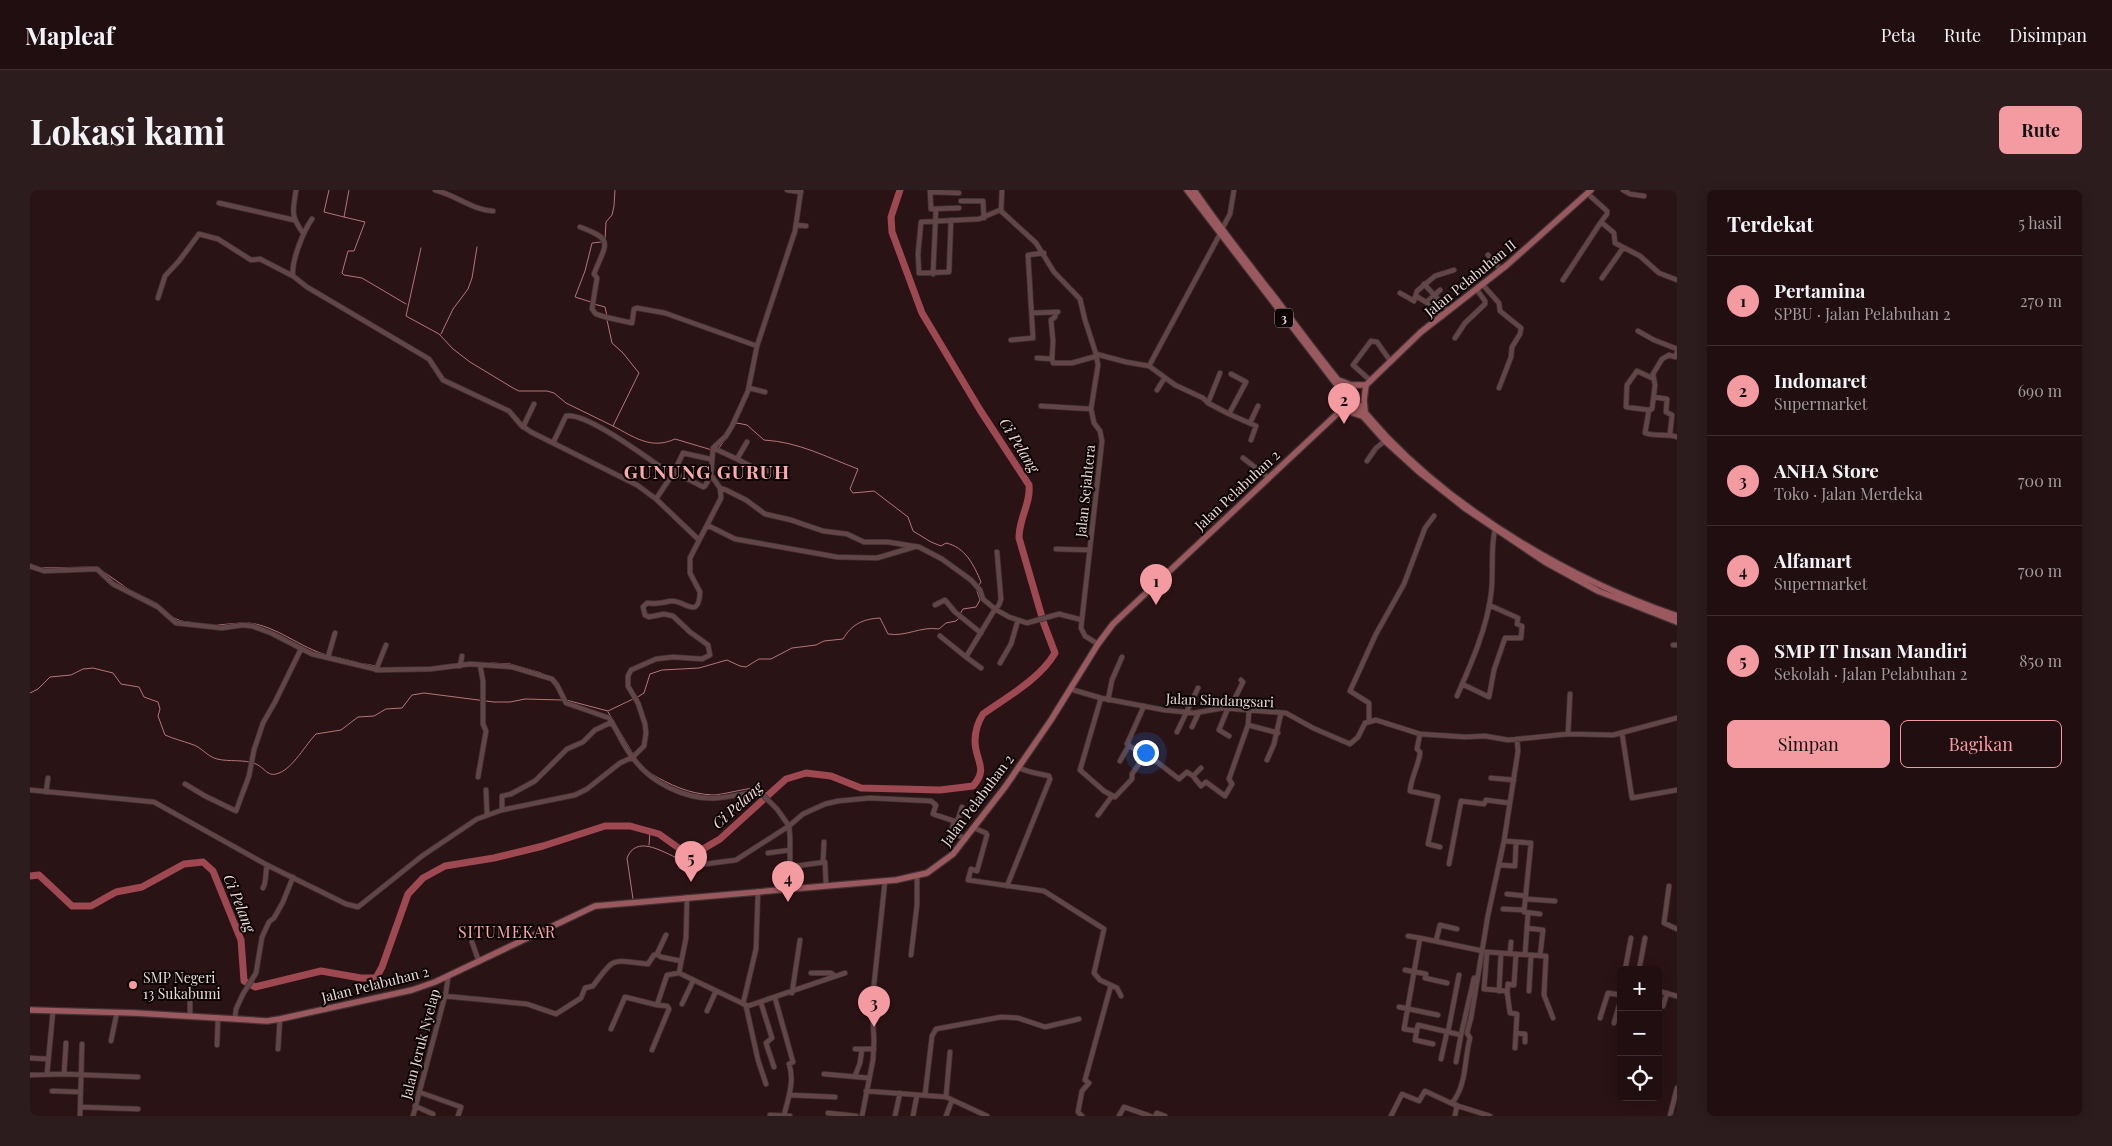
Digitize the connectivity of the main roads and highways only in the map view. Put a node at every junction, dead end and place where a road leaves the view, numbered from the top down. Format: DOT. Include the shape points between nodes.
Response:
graph roads {
  1 [pos="1187,190"];
  2 [pos="1194,190"];
  3 [pos="1589,192"];
  4 [pos="1221,231"];
  5 [pos="1337,382"];
  6 [pos="1368,383"];
  7 [pos="1338,413"];
  8 [pos="1364,416"];
  9 [pos="1466,506"];
  10 [pos="1493,527"];
  11 [pos="1677,616"];
  12 [pos="1677,622"];
  13 [pos="30,1010"];
  1 -- 4 [label="main road, 3"];
  2 -- 4 [label="main road, 3"];
  3 -- 6 [label="main road, Jalan Pelabuhan II" via="1501,270 1421,332"];
  4 -- 5 [label="main road, 3"];
  5 -- 6 [label="main road" via="1351,385"];
  5 -- 7 [label="main road"];
  5 -- 8 [label="main road, 3"];
  6 -- 8 [label="main road"];
  7 -- 8 [label="main road" via="1347,411"];
  7 -- 13 [label="main road, Jalan Pelabuhan 2" via="1113,624 966,839 945,862 917,877 591,907 448,978 412,990 280,1020"];
  8 -- 9 [label="main road, 3"];
  8 -- 9 [label="main road, 3" via="1385,441 1418,471"];
  9 -- 10 [label="main road, 3"];
  10 -- 11 [label="main road, 3" via="1601,586"];
  10 -- 12 [label="main road" via="1575,580"];
}
